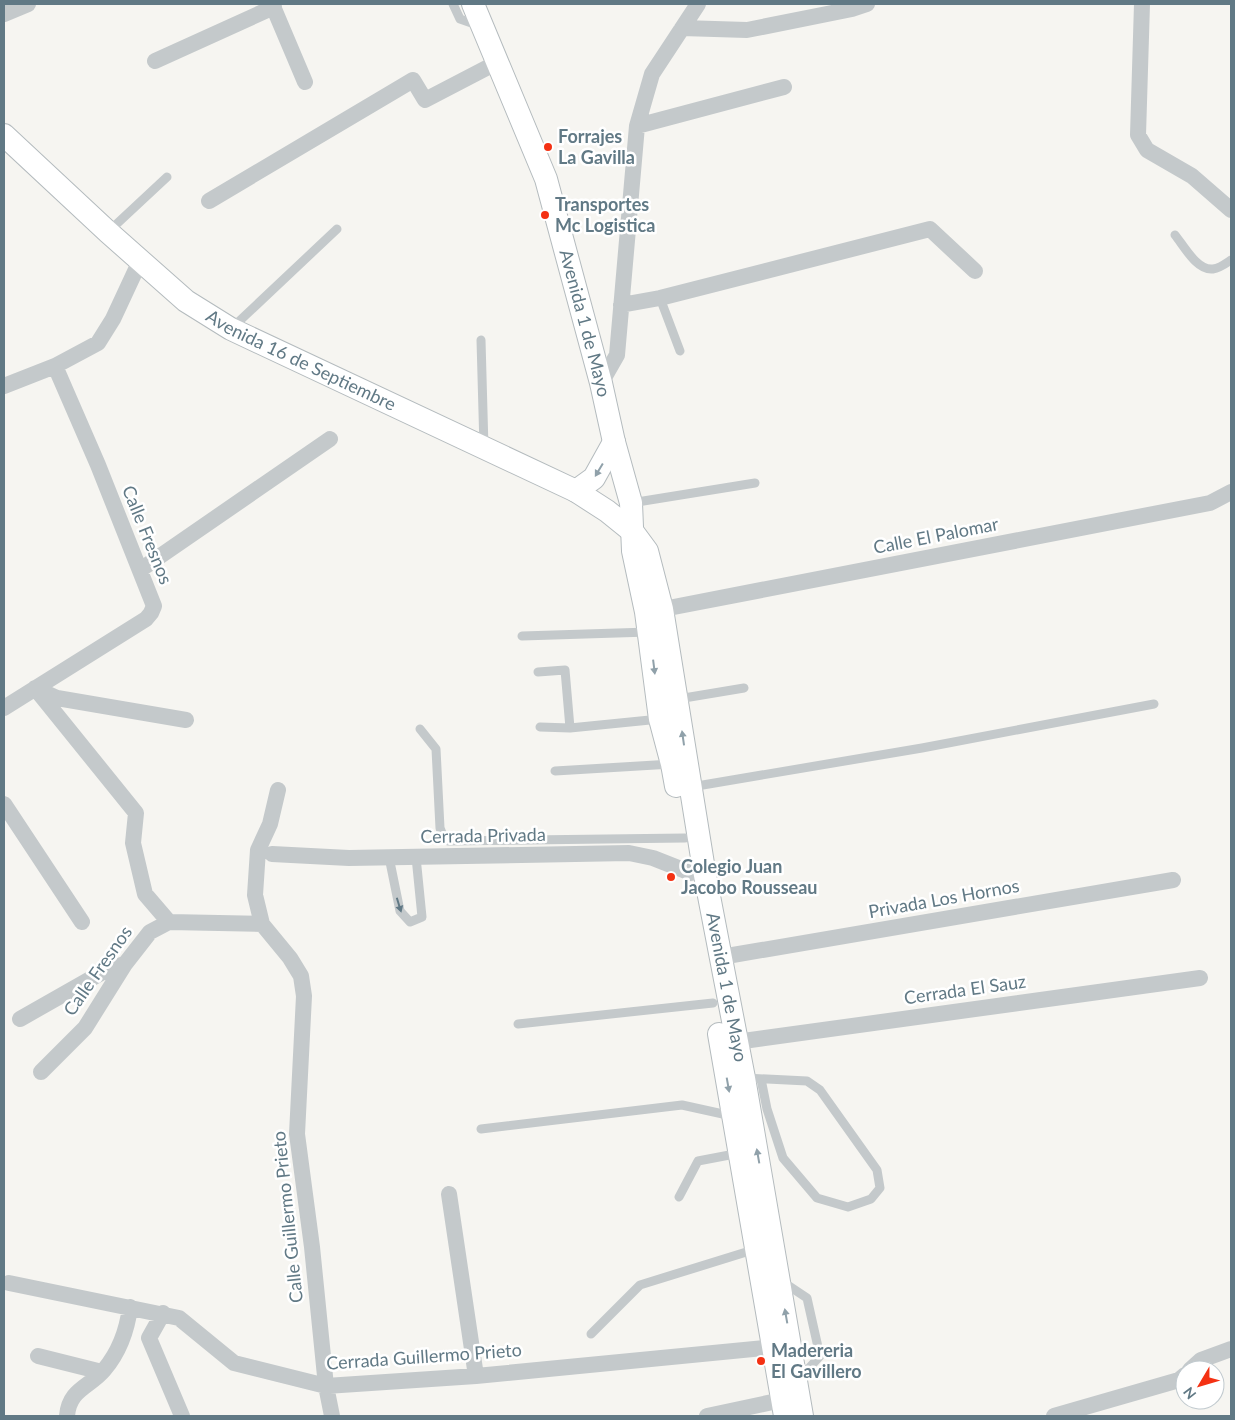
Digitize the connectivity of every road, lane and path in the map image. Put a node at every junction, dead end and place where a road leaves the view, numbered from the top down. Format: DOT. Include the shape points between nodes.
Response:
graph roads {
  1 [pos="28,4"];
  2 [pos="453,4"];
  3 [pos="474,4"];
  4 [pos="698,4"];
  5 [pos="867,4"];
  6 [pos="1142,4"];
  7 [pos="273,6"];
  8 [pos="4,14"];
  9 [pos="483,27"];
  10 [pos="682,28"];
  11 [pos="155,61"];
  12 [pos="498,62"];
  13 [pos="305,82"];
  14 [pos="784,87"];
  15 [pos="637,126"];
  16 [pos="4,135"];
  17 [pos="167,177"];
  18 [pos="209,201"];
  19 [pos="1231,210"];
  20 [pos="337,230"];
  21 [pos="108,232"];
  22 [pos="1175,236"];
  23 [pos="1231,260"];
  24 [pos="140,261"];
  25 [pos="975,271"];
  26 [pos="660,298"];
  27 [pos="621,305"];
  28 [pos="231,329"];
  29 [pos="480,340"];
  30 [pos="680,351"];
  31 [pos="55,366"];
  32 [pos="601,383"];
  33 [pos="4,386"];
  34 [pos="330,439"];
  35 [pos="614,442"];
  36 [pos="484,448"];
  37 [pos="626,480"];
  38 [pos="755,483"];
  39 [pos="576,491"];
  40 [pos="1230,493"];
  41 [pos="631,503"];
  42 [pos="597,504"];
  43 [pos="634,532"];
  44 [pos="140,570"];
  45 [pos="652,618"];
  46 [pos="522,636"];
  47 [pos="538,672"];
  48 [pos="35,688"];
  49 [pos="744,688"];
  50 [pos="678,699"];
  51 [pos="1154,704"];
  52 [pos="4,708"];
  53 [pos="660,719"];
  54 [pos="186,720"];
  55 [pos="540,728"];
  56 [pos="570,728"];
  57 [pos="420,729"];
  58 [pos="672,764"];
  59 [pos="555,771"];
  60 [pos="690,787"];
  61 [pos="278,790"];
  62 [pos="4,804"];
  63 [pos="8,824"];
  64 [pos="685,838"];
  65 [pos="272,854"];
  66 [pos="389,857"];
  67 [pos="416,857"];
  68 [pos="691,873"];
  69 [pos="1173,880"];
  70 [pos="82,922"];
  71 [pos="169,922"];
  72 [pos="262,924"];
  73 [pos="721,957"];
  74 [pos="124,964"];
  75 [pos="1200,978"];
  76 [pos="713,1003"];
  77 [pos="20,1019"];
  78 [pos="518,1024"];
  79 [pos="736,1042"];
  80 [pos="41,1072"];
  81 [pos="753,1079"];
  82 [pos="734,1117"];
  83 [pos="481,1129"];
  84 [pos="740,1152"];
  85 [pos="449,1194"];
  86 [pos="679,1197"];
  87 [pos="756,1249"];
  88 [pos="9,1283"];
  89 [pos="130,1307"];
  90 [pos="162,1314"];
  91 [pos="591,1334"];
  92 [pos="774,1347"];
  93 [pos="1231,1349"];
  94 [pos="38,1356"];
  95 [pos="1201,1360"];
  96 [pos="102,1372"];
  97 [pos="476,1376"];
  98 [pos="1175,1381"];
  99 [pos="326,1386"];
  100 [pos="784,1408"];
  101 [pos="67,1416"];
  102 [pos="182,1416"];
  103 [pos="332,1416"];
  104 [pos="708,1416"];
  105 [pos="802,1416"];
  106 [pos="1054,1416"];
  1 -- 8 [label="street"];
  2 -- 9 [label="lane" via="460,19"];
  3 -- 9 [label="main road, Avenida 1 de Mayo"];
  4 -- 10 [label="street"];
  5 -- 10 [label="street" via="747,30"];
  6 -- 19 [label="street" via="1138,135 1147,150 1192,176"];
  7 -- 11 [label="street"];
  7 -- 13 [label="street"];
  9 -- 12 [label="main road, Avenida 1 de Mayo"];
  10 -- 15 [label="street" via="652,74"];
  12 -- 18 [label="street" via="424,100 414,80"];
  12 -- 32 [label="main road, Avenida 1 de Mayo" via="546,179"];
  14 -- 15 [label="street"];
  15 -- 27 [label="street"];
  16 -- 21 [label="main road, Avenida 16 de Septiembre"];
  17 -- 21 [label="lane"];
  20 -- 28 [label="lane"];
  21 -- 24 [label="main road, Avenida 16 de Septiembre"];
  22 -- 23 [label="lane" via="1200,266 1210,269"];
  24 -- 28 [label="main road, Avenida 16 de Septiembre" via="186,301"];
  24 -- 31 [label="street" via="98,343"];
  25 -- 26 [label="street" via="930,229"];
  26 -- 27 [label="street"];
  26 -- 30 [label="lane"];
  27 -- 32 [label="street" via="617,356"];
  28 -- 36 [label="main road, Avenida 16 de Septiembre"];
  29 -- 36 [label="lane"];
  31 -- 33 [label="street"];
  31 -- 44 [label="street, Calle Fresnos"];
  32 -- 35 [label="main road, Avenida 1 de Mayo"];
  34 -- 44 [label="street"];
  35 -- 37 [label="main road, Avenida 1 de Mayo"];
  35 -- 39 [label="main road, one-way" via="594,478"];
  36 -- 39 [label="main road, Avenida 16 de Septiembre"];
  37 -- 41 [label="main road, Avenida 1 de Mayo"];
  37 -- 42 [label="main road" via="612,497"];
  38 -- 41 [label="lane"];
  39 -- 42 [label="main road, Avenida 16 de Septiembre"];
  40 -- 45 [label="street, Calle El Palomar" via="1210,503"];
  41 -- 43 [label="main road, Avenida 1 de Mayo"];
  42 -- 43 [label="main road, Avenida 16 de Septiembre"];
  43 -- 45 [label="main road, Avenida 1 de Mayo" via="647,550"];
  44 -- 48 [label="street, Calle Fresnos" via="154,606 146,619"];
  45 -- 46 [label="lane"];
  45 -- 50 [label="main road, Avenida 1 de Mayo"];
  45 -- 53 [label="main road, Avenida 1 de Mayo, one-way"];
  47 -- 56 [label="lane" via="565,670"];
  48 -- 52 [label="street, Calle Fresnos"];
  48 -- 54 [label="street" via="57,698"];
  48 -- 71 [label="street" via="136,813 133,843 145,894"];
  49 -- 50 [label="lane"];
  60 -- 50 [label="main road, Avenida 1 de Mayo, one-way"];
  51 -- 60 [label="lane"];
  53 -- 56 [label="lane"];
  53 -- 58 [label="main road, Avenida 1 de Mayo"];
  55 -- 56 [label="lane"];
  57 -- 64 [label="lane" via="436,749 440,828 448,841"];
  58 -- 59 [label="lane"];
  58 -- 64 [label="main road, Avenida 1 de Mayo"];
  60 -- 73 [label="main road, Avenida 1 de Mayo"];
  61 -- 72 [label="street, Calle Guillermo Prieto" via="270,824 258,850 255,895"];
  62 -- 63 [label="street"];
  63 -- 70 [label="street"];
  64 -- 68 [label="main road, Avenida 1 de Mayo"];
  65 -- 66 [label="street, Cerrada Privada"];
  66 -- 67 [label="street, Cerrada Privada"];
  66 -- 67 [label="lane, one-way" via="400,911 410,922 422,917"];
  67 -- 68 [label="street, Cerrada Privada" via="629,853 654,858"];
  68 -- 76 [label="main road, Avenida 1 de Mayo"];
  69 -- 73 [label="street, Privada Los Hornos"];
  71 -- 72 [label="street"];
  71 -- 74 [label="street, Calle Fresnos" via="150,932"];
  72 -- 99 [label="street, Calle Guillermo Prieto" via="301,976 304,996 297,1134"];
  73 -- 79 [label="main road, Avenida 1 de Mayo"];
  74 -- 77 [label="street" via="108,969"];
  74 -- 80 [label="street, Calle Fresnos" via="85,1028"];
  75 -- 79 [label="street, Cerrada El Sauz"];
  76 -- 78 [label="lane"];
  76 -- 82 [label="main road, Avenida 1 de Mayo, one-way"];
  79 -- 81 [label="main road, Avenida 1 de Mayo"];
  81 -- 81 [label="lane" via="807,1081 820,1090 878,1170 880,1188 871,1199 848,1206 818,1198 783,1158"];
  105 -- 81 [label="main road, Avenida 1 de Mayo, one-way" via="779,1280"];
  82 -- 83 [label="lane" via="682,1105"];
  82 -- 84 [label="main road, Avenida 1 de Mayo"];
  84 -- 86 [label="lane" via="698,1161"];
  84 -- 87 [label="main road, Avenida 1 de Mayo"];
  85 -- 97 [label="street"];
  87 -- 91 [label="lane" via="640,1285"];
  87 -- 92 [label="main road, Avenida 1 de Mayo"];
  88 -- 89 [label="street, Cerrada Guillermo Prieto"];
  89 -- 90 [label="street, Cerrada Guillermo Prieto"];
  89 -- 96 [label="street" via="124,1336 115,1356"];
  90 -- 99 [label="street, Cerrada Guillermo Prieto" via="179,1318 234,1363"];
  90 -- 102 [label="street" via="149,1338"];
  92 -- 97 [label="street, Cerrada Guillermo Prieto"];
  92 -- 100 [label="main road, Avenida 1 de Mayo"];
  93 -- 95 [label="street"];
  94 -- 96 [label="street"];
  96 -- 101 [label="street" via="75,1394"];
  97 -- 99 [label="street, Cerrada Guillermo Prieto"];
  98 -- 106 [label="street"];
  99 -- 103 [label="street, Calle Guillermo Prieto"];
  100 -- 104 [label="street"];
}
